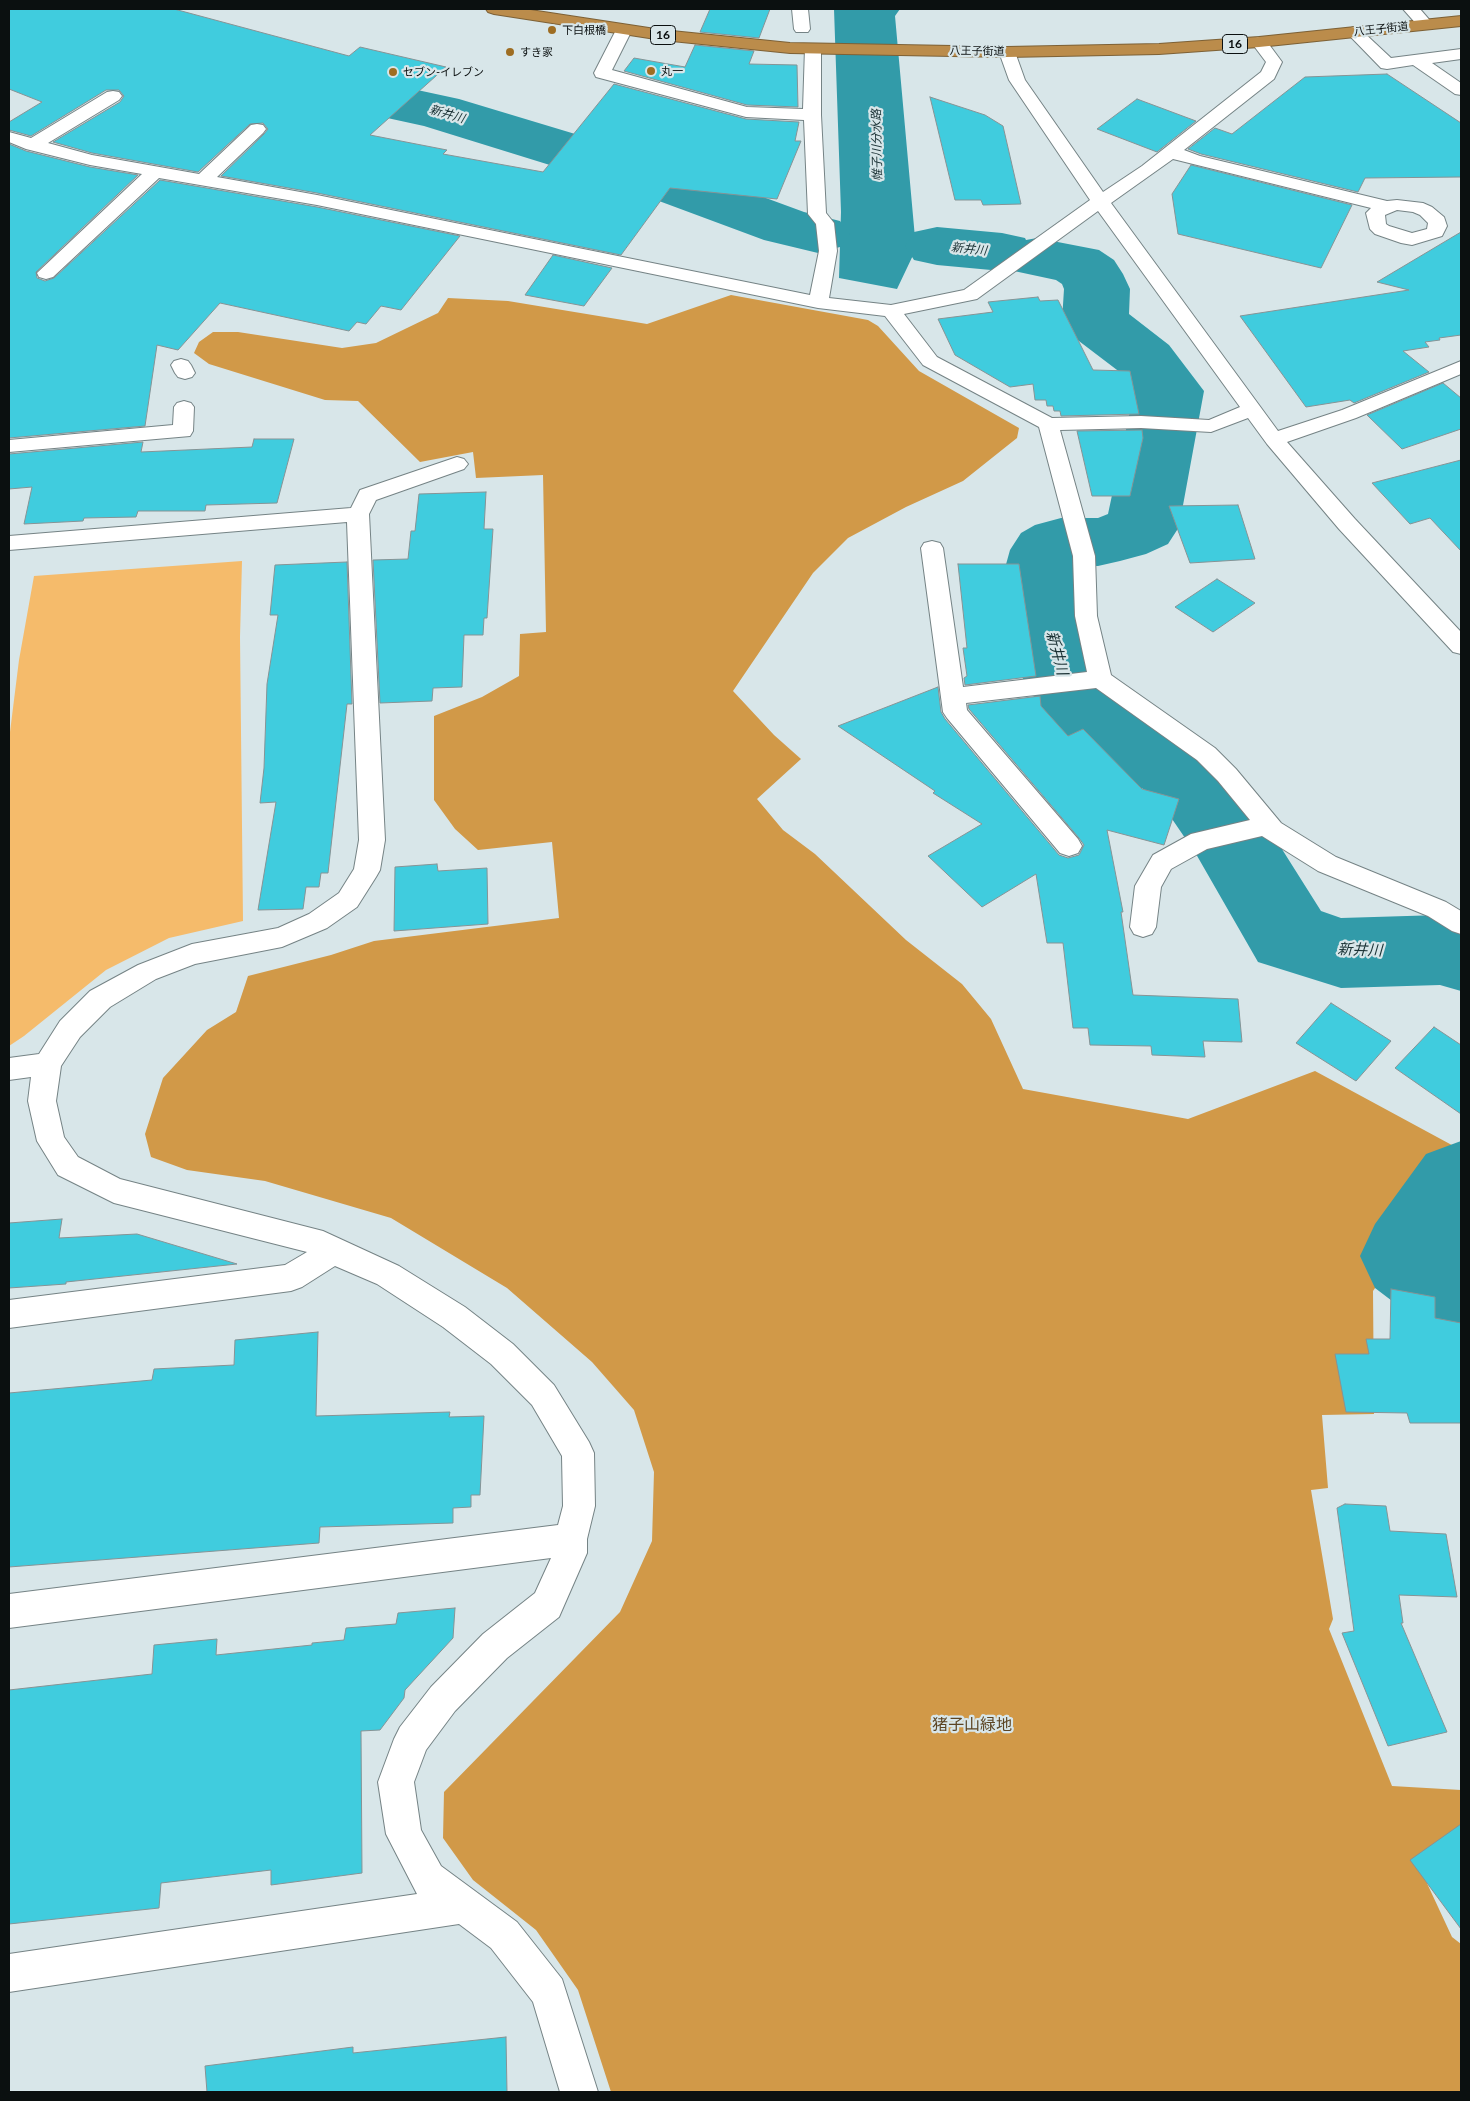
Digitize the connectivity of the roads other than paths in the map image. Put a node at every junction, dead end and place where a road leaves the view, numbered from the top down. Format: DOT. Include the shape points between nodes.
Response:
graph roads {
  1 [pos="494,9"];
  2 [pos="800,9"];
  3 [pos="813,9"];
  4 [pos="1411,9"];
  5 [pos="1461,22"];
  6 [pos="1425,24"];
  7 [pos="624,30"];
  8 [pos="1354,32"];
  9 [pos="1259,42"];
  10 [pos="812,48"];
  11 [pos="1007,52"];
  12 [pos="1461,54"];
  13 [pos="1418,61"];
  14 [pos="1461,90"];
  15 [pos="112,96"];
  16 [pos="812,115"];
  17 [pos="258,129"];
  18 [pos="9,137"];
  19 [pos="32,145"];
  20 [pos="1171,152"];
  21 [pos="156,171"];
  22 [pos="202,180"];
  23 [pos="1101,202"];
  24 [pos="1387,206"];
  25 [pos="46,273"];
  26 [pos="818,302"];
  27 [pos="891,311"];
  28 [pos="1461,367"];
  29 [pos="184,407"];
  30 [pos="1252,410"];
  31 [pos="1048,424"];
  32 [pos="1274,439"];
  33 [pos="9,446"];
  34 [pos="457,464"];
  35 [pos="358,514"];
  36 [pos="9,543"];
  37 [pos="932,548"];
  38 [pos="1459,641"];
  39 [pos="1100,679"];
  40 [pos="953,696"];
  41 [pos="1268,825"];
  42 [pos="1069,846"];
  43 [pos="1461,924"];
  44 [pos="1143,927"];
  45 [pos="48,1064"];
  46 [pos="9,1069"];
  47 [pos="333,1251"];
  48 [pos="9,1314"];
  49 [pos="571,1539"];
  50 [pos="9,1611"];
  51 [pos="464,1905"];
  52 [pos="9,1973"];
  53 [pos="579,2092"];
  1 -- 7 [label="highway, 八王子街道 / 16"];
  2 -- 3 [label="street" via="807,29"];
  4 -- 6 [label="street"];
  5 -- 6 [label="highway, 八王子街道 / 16"];
  6 -- 8 [label="highway, 八王子街道 / 16"];
  7 -- 10 [label="highway, 八王子街道 / 16"];
  7 -- 16 [label="street" via="602,74 746,112"];
  8 -- 9 [label="highway, 八王子街道 / 16"];
  8 -- 13 [label="street" via="1387,64"];
  9 -- 11 [label="highway, 八王子街道 / 16" via="1158,49"];
  9 -- 20 [label="street" via="1274,62 1268,75"];
  10 -- 11 [label="highway, 八王子街道 / 16"];
  10 -- 16 [label="street"];
  11 -- 23 [label="street" via="1017,80"];
  12 -- 13 [label="street"];
  13 -- 14 [label="street"];
  15 -- 19 [label="street"];
  16 -- 26 [label="street" via="817,214 825,223 828,251"];
  17 -- 22 [label="street"];
  18 -- 19 [label="street"];
  19 -- 21 [label="street" via="90,160"];
  20 -- 23 [label="street"];
  20 -- 24 [label="street"];
  21 -- 22 [label="street"];
  21 -- 25 [label="street"];
  22 -- 26 [label="street" via="311,207"];
  23 -- 27 [label="street" via="970,295"];
  23 -- 30 [label="street"];
  26 -- 27 [label="street"];
  27 -- 31 [label="street" via="930,361"];
  28 -- 32 [label="street" via="1349,414"];
  29 -- 33 [label="street" via="183,431"];
  30 -- 31 [label="street" via="1211,426 1141,422"];
  30 -- 32 [label="street"];
  31 -- 39 [label="street" via="1084,556 1086,616"];
  32 -- 38 [label="street" via="1347,524"];
  34 -- 35 [label="street" via="368,496"];
  35 -- 36 [label="street"];
  35 -- 45 [label="street" via="372,840 367,870 348,900 318,921 282,936 192,954 147,972 100,999 70,1029"];
  37 -- 40 [label="street"];
  39 -- 40 [label="street"];
  39 -- 41 [label="street" via="1206,754 1227,774"];
  40 -- 42 [label="street" via="955,712"];
  41 -- 43 [label="street" via="1326,864 1437,909"];
  41 -- 44 [label="street" via="1200,841 1162,862 1148,886"];
  45 -- 46 [label="street"];
  45 -- 47 [label="street" via="42,1101 51,1141 68,1166 114,1190 313,1240"];
  47 -- 48 [label="street" via="291,1278"];
  47 -- 49 [label="street" via="388,1275 454,1317 502,1354 543,1395 578,1453 579,1506"];
  49 -- 50 [label="street"];
  49 -- 51 [label="street" via="570,1553 547,1605 495,1646 443,1699 412,1739 396,1782 404,1834 428,1879"];
  51 -- 52 [label="street"];
  51 -- 53 [label="street" via="504,1935 549,1992"];
}
